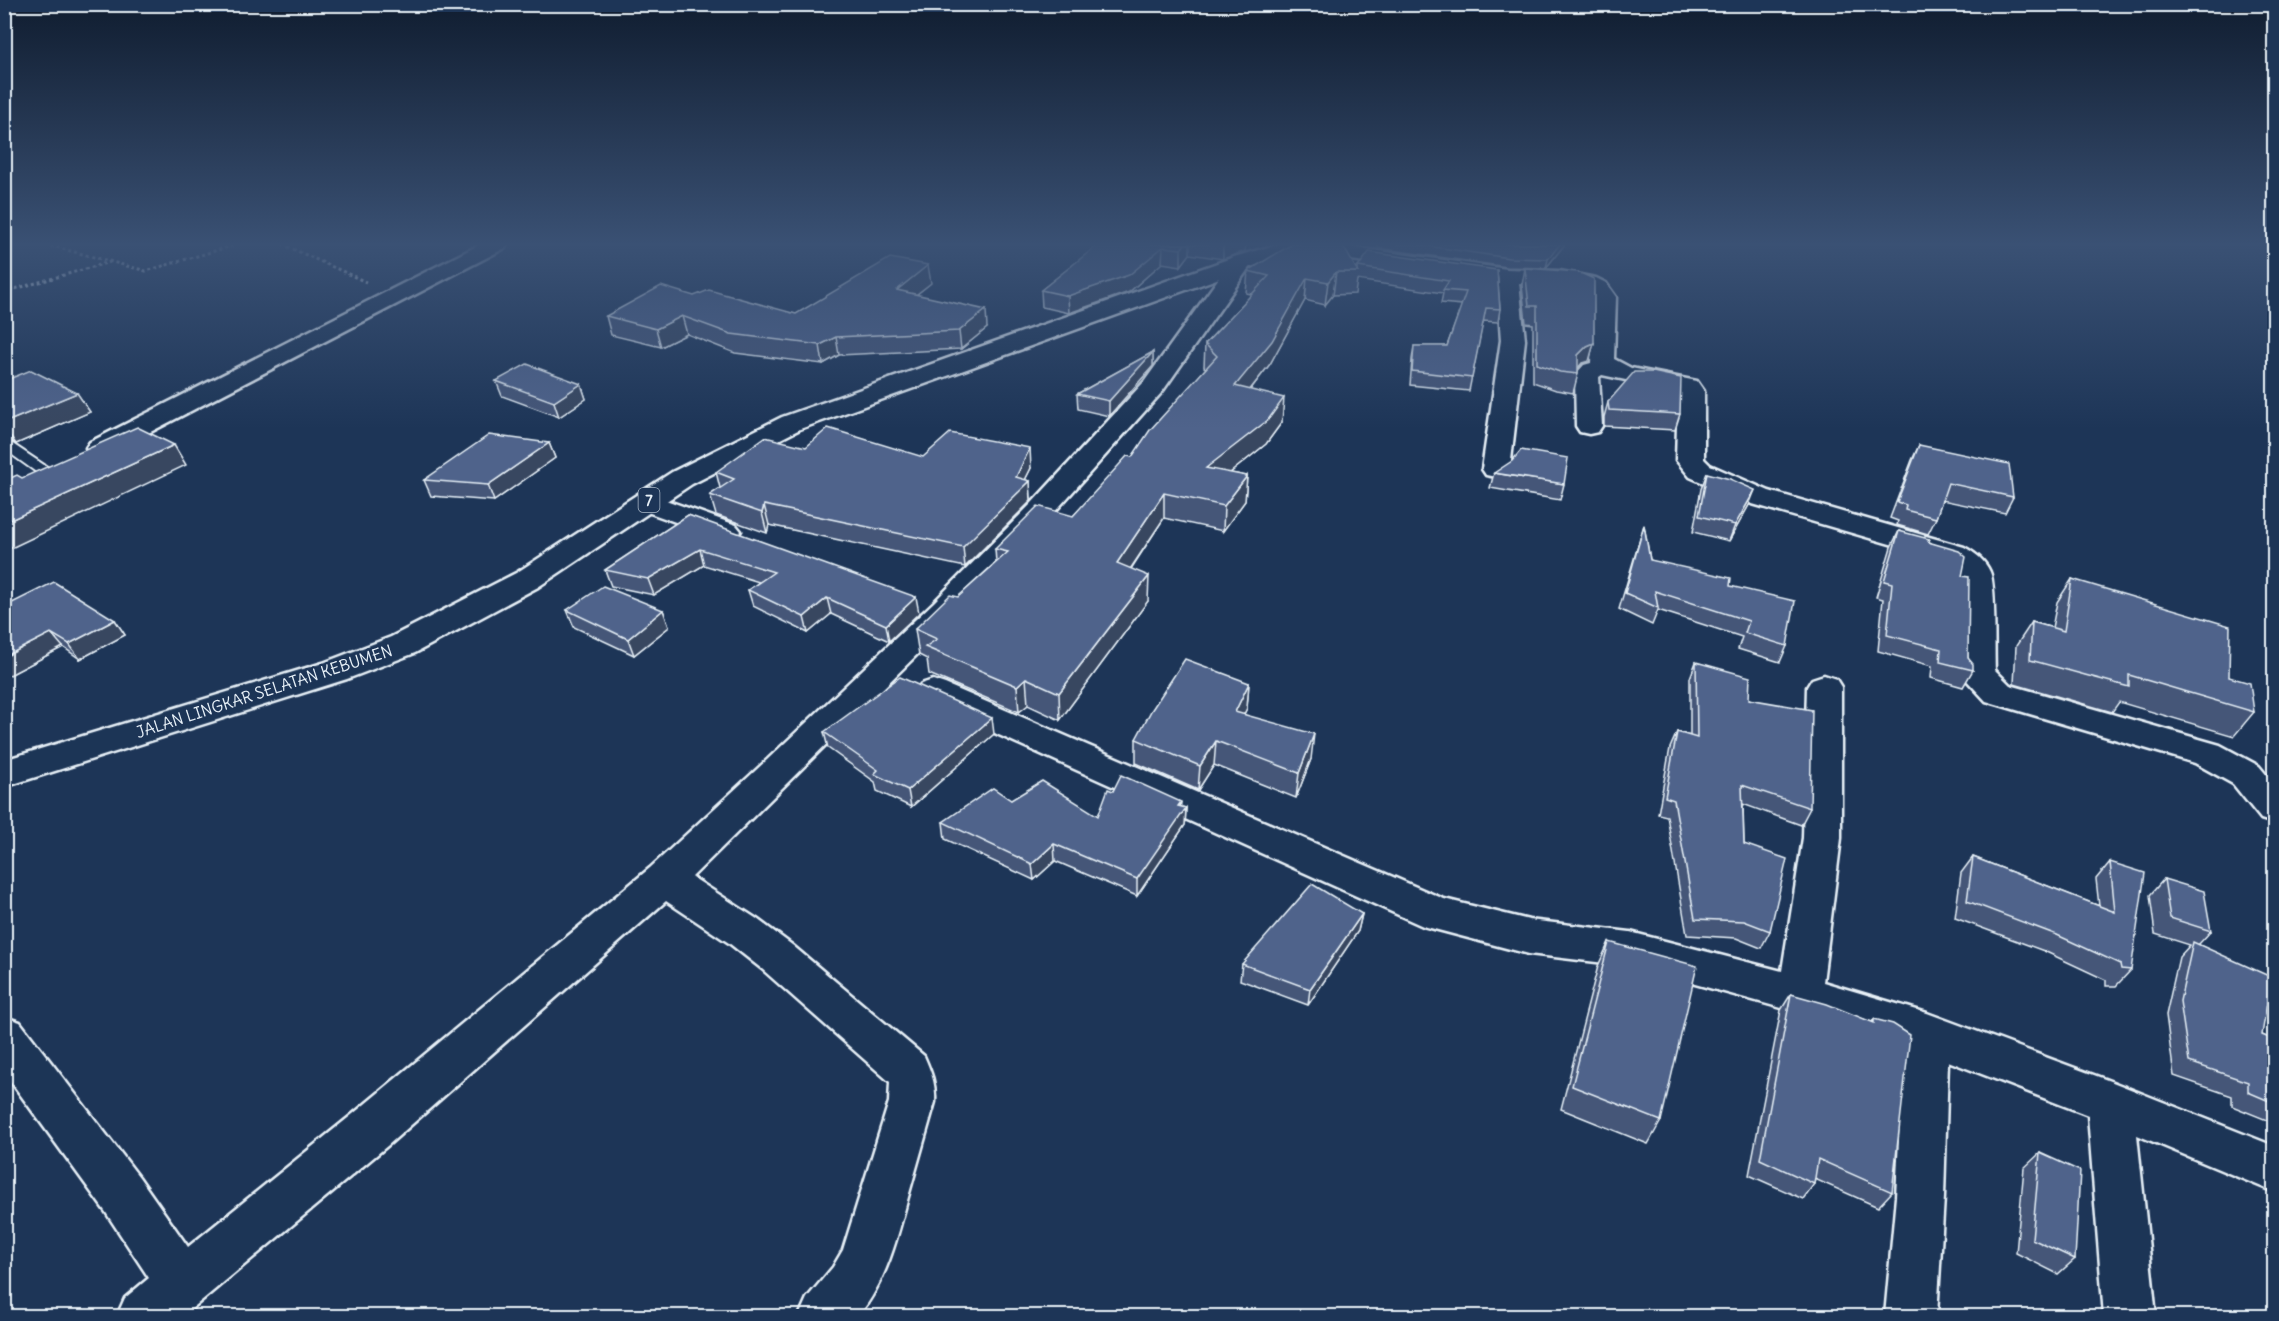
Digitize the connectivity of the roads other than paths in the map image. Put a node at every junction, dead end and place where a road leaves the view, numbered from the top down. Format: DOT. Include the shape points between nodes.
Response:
graph roads {
  1 [pos="378,306"];
  2 [pos="1120,306"];
  3 [pos="1211,306"];
  4 [pos="1510,306"];
  5 [pos="1604,306"];
  6 [pos="1606,366"];
  7 [pos="1590,426"];
  8 [pos="8,445"];
  9 [pos="66,465"];
  10 [pos="1496,470"];
  11 [pos="22,487"];
  12 [pos="646,502"];
  13 [pos="757,542"];
  14 [pos="883,669"];
  15 [pos="1824,687"];
  16 [pos="4,774"];
  17 [pos="2274,809"];
  18 [pos="663,879"];
  19 [pos="1800,994"];
  20 [pos="1927,1033"];
  21 [pos="4,1036"];
  22 [pos="2110,1102"];
  23 [pos="2274,1169"];
  24 [pos="183,1283"];
  25 [pos="143,1317"];
  26 [pos="825,1317"];
  27 [pos="1911,1317"];
  28 [pos="2130,1317"];
  1 -- 9 [label="main road"];
  2 -- 12 [label="main road, JALAN LINGKAR SELATAN KEBUMEN / 7" via="791,423 682,478"];
  3 -- 14 [label="main road" via="1153,387 1041,510 929,603"];
  4 -- 10 [label="main road" via="1514,340"];
  5 -- 6 [label="main road" via="1601,353"];
  6 -- 7 [label="main road" via="1587,375"];
  6 -- 17 [label="main road" via="1688,386 1690,460 1700,471 1759,496 1953,553 1969,562 1977,577 1978,674 1998,693 2207,754 2246,776"];
  8 -- 9 [label="lane"];
  9 -- 11 [label="main road"];
  12 -- 13 [label="main road"];
  12 -- 16 [label="main road, JALAN LINGKAR SELATAN KEBUMEN / 7" via="527,580 403,645 335,671"];
  14 -- 18 [label="main road"];
  14 -- 19 [label="main road" via="1437,914 1529,937 1630,950"];
  15 -- 19 [label="main road" via="1822,838"];
  18 -- 24 [label="main road" via="370,1130"];
  18 -- 26 [label="main road" via="777,957 908,1070 913,1084 912,1102 870,1244 851,1285"];
  19 -- 20 [label="main road"];
  20 -- 22 [label="main road"];
  20 -- 27 [label="main road"];
  21 -- 24 [label="main road"];
  22 -- 23 [label="main road"];
  22 -- 28 [label="main road"];
  24 -- 25 [label="main road"];
}
